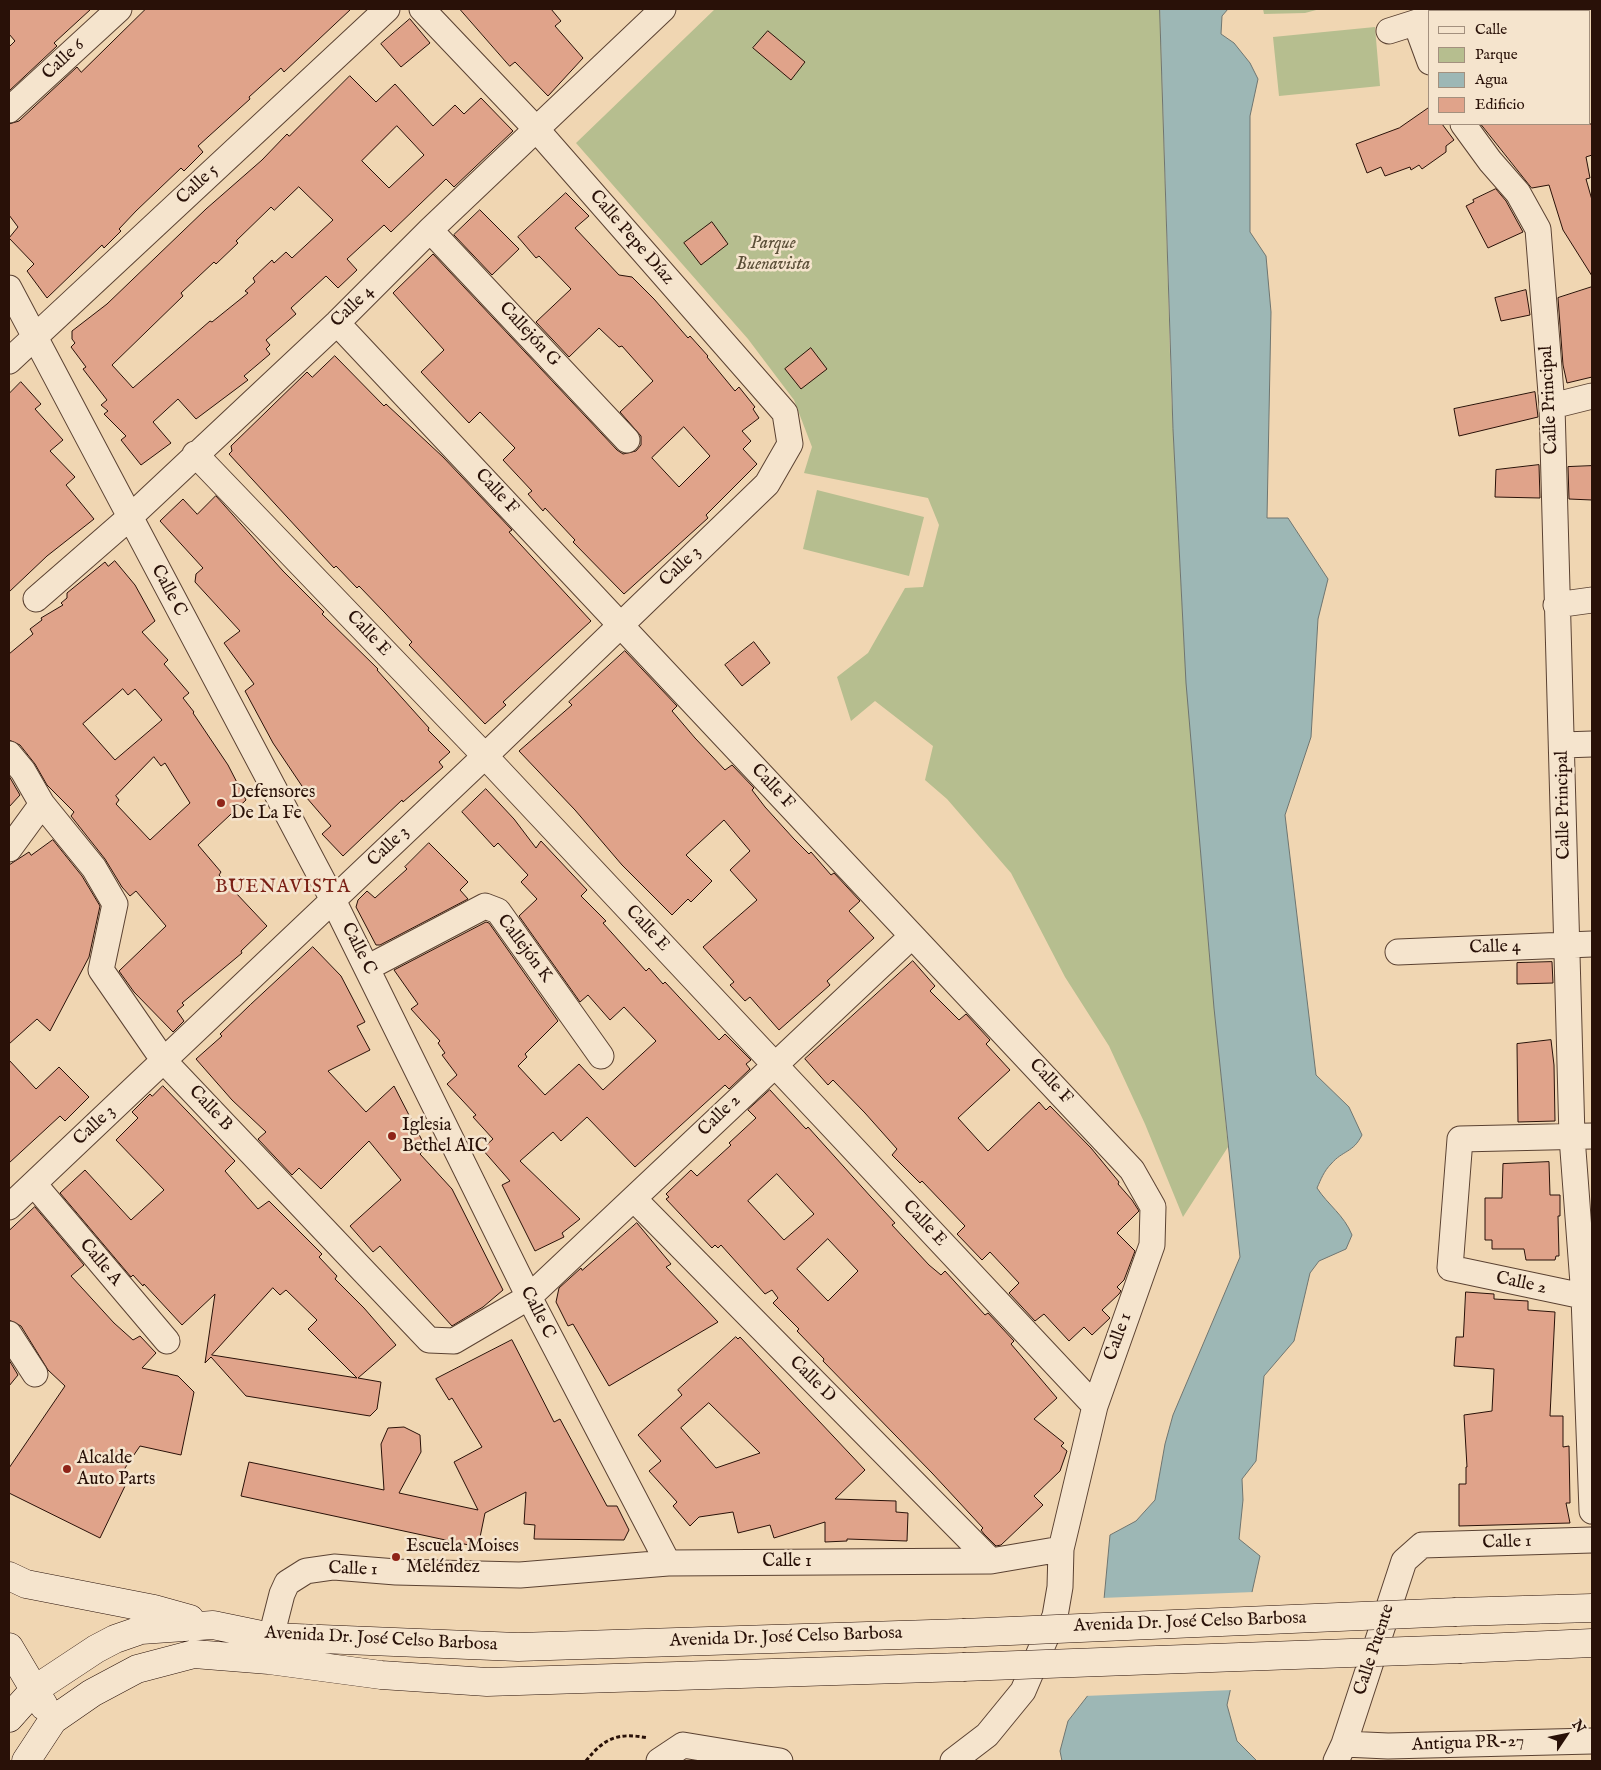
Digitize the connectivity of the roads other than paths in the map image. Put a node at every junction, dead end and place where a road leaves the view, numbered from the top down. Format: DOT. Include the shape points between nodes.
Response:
graph roads {
  1 [pos="119,9"];
  2 [pos="387,9"];
  3 [pos="422,9"];
  4 [pos="663,9"];
  5 [pos="1423,21"];
  6 [pos="1389,31"];
  7 [pos="1428,50"];
  8 [pos="9,110"];
  9 [pos="1465,125"];
  10 [pos="537,130"];
  11 [pos="430,230"];
  12 [pos="9,288"];
  13 [pos="337,323"];
  14 [pos="34,339"];
  15 [pos="9,361"];
  16 [pos="1592,396"];
  17 [pos="1552,406"];
  18 [pos="627,440"];
  19 [pos="196,454"];
  20 [pos="767,484"];
  21 [pos="129,518"];
  22 [pos="36,599"];
  23 [pos="1592,600"];
  24 [pos="1556,605"];
  25 [pos="621,625"];
  26 [pos="1592,744"];
  27 [pos="1563,745"];
  28 [pos="9,754"];
  29 [pos="485,756"];
  30 [pos="42,804"];
  31 [pos="9,849"];
  32 [pos="333,900"];
  33 [pos="912,936"];
  34 [pos="1592,944"];
  35 [pos="1566,945"];
  36 [pos="1398,952"];
  37 [pos="367,968"];
  38 [pos="601,1056"];
  39 [pos="164,1061"];
  40 [pos="774,1064"];
  41 [pos="1582,1137"];
  42 [pos="34,1184"];
  43 [pos="634,1198"];
  44 [pos="9,1207"];
  45 [pos="1141,1274"];
  46 [pos="529,1298"];
  47 [pos="1588,1298"];
  48 [pos="9,1334"];
  49 [pos="167,1341"];
  50 [pos="35,1374"];
  51 [pos="1094,1406"];
  52 [pos="1592,1511"];
  53 [pos="1592,1540"];
  54 [pos="1422,1545"];
  55 [pos="1061,1549"];
  56 [pos="990,1561"];
  57 [pos="668,1563"];
  58 [pos="9,1576"];
  59 [pos="1592,1608"];
  60 [pos="214,1625"];
  61 [pos="1592,1643"];
  62 [pos="9,1647"];
  63 [pos="270,1648"];
  64 [pos="34,1690"];
  65 [pos="9,1718"];
  66 [pos="53,1720"];
  67 [pos="1592,1741"];
  68 [pos="1340,1753"];
  69 [pos="26,1761"];
  70 [pos="659,1761"];
  71 [pos="780,1761"];
  72 [pos="953,1761"];
  1 -- 8 [label="street, Calle 6"];
  2 -- 14 [label="street, Calle 5"];
  3 -- 10 [label="street, Calle Pepe Díaz"];
  4 -- 10 [label="street, Calle 4"];
  5 -- 6 [label="street"];
  5 -- 7 [label="street"];
  9 -- 17 [label="street, Calle Principal" via="1518,192 1538,229"];
  10 -- 11 [label="street, Calle 4"];
  10 -- 20 [label="street, Calle Pepe Díaz" via="785,413 790,444"];
  11 -- 13 [label="street, Calle 4"];
  11 -- 18 [label="street, Callejón G"];
  12 -- 14 [label="street, Calle C"];
  13 -- 19 [label="street, Calle 4"];
  13 -- 25 [label="street, Calle F"];
  14 -- 15 [label="street, Calle 5"];
  14 -- 21 [label="street, Calle C"];
  16 -- 17 [label="street"];
  17 -- 24 [label="street, Calle Principal"];
  19 -- 21 [label="street, Calle 4"];
  19 -- 29 [label="street, Calle E"];
  20 -- 25 [label="street, Calle 3"];
  21 -- 22 [label="street, Calle 4"];
  21 -- 32 [label="street, Calle C"];
  23 -- 24 [label="street"];
  24 -- 27 [label="street, Calle Principal"];
  25 -- 29 [label="street, Calle 3"];
  25 -- 33 [label="street, Calle F"];
  26 -- 27 [label="street"];
  27 -- 35 [label="street, Calle Principal"];
  28 -- 30 [label="street, Calle B"];
  29 -- 32 [label="street, Calle 3"];
  29 -- 40 [label="street, Calle E"];
  30 -- 31 [label="street"];
  30 -- 39 [label="street, Calle B" via="94,868 115,904 101,970"];
  32 -- 37 [label="street, Calle C"];
  32 -- 39 [label="street, Calle 3"];
  33 -- 40 [label="street, Calle 2"];
  33 -- 45 [label="street, Calle F" via="1132,1170 1153,1207 1152,1245"];
  34 -- 35 [label="street, Calle 4"];
  35 -- 36 [label="street, Calle 4"];
  35 -- 41 [label="street, Calle Principal"];
  37 -- 38 [label="street, Callejón K" via="485,906 498,910"];
  37 -- 46 [label="street, Calle C"];
  39 -- 42 [label="street, Calle 3"];
  39 -- 46 [label="street, Calle B" via="429,1340 454,1341"];
  40 -- 43 [label="street, Calle 2"];
  40 -- 51 [label="street, Calle E"];
  41 -- 47 [label="street, Calle Principal"];
  41 -- 47 [label="street, Calle 2" via="1460,1139 1450,1268"];
  42 -- 44 [label="street, Calle 3"];
  42 -- 49 [label="street, Calle A"];
  43 -- 46 [label="street, Calle 2"];
  43 -- 56 [label="street, Calle D"];
  45 -- 51 [label="street, Calle 1"];
  46 -- 57 [label="street, Calle C"];
  47 -- 52 [label="street, Calle Principal"];
  48 -- 50 [label="street"];
  51 -- 55 [label="street, Calle 1"];
  53 -- 54 [label="street, Calle 1"];
  54 -- 68 [label="street, Calle Puente" via="1404,1561"];
  55 -- 56 [label="street, Calle 1"];
  55 -- 72 [label="street" via="1055,1616 1023,1691 987,1735"];
  56 -- 57 [label="street, Calle 1"];
  57 -- 63 [label="street, Calle 1" via="520,1575 334,1567 306,1571 287,1583"];
  58 -- 60 [label="street" via="26,1584 154,1609"];
  59 -- 63 [label="street, Avenida Dr. José Celso Barbosa, bridge" via="518,1647"];
  60 -- 63 [label="street, Avenida Dr. José Celso Barbosa"];
  60 -- 64 [label="street, Avenida Dr. José Celso Barbosa" via="141,1630 116,1639"];
  61 -- 63 [label="street, Avenida Dr. José Celso Barbosa, bridge" via="487,1682 381,1675"];
  62 -- 64 [label="street"];
  63 -- 66 [label="street, Avenida Dr. José Celso Barbosa" via="194,1654 137,1669 92,1693"];
  64 -- 65 [label="street, Avenida Dr. José Celso Barbosa"];
  64 -- 66 [label="street"];
  66 -- 69 [label="street, Avenida Dr. José Celso Barbosa"];
  67 -- 68 [label="street, Antigua PR-27" via="1388,1746"];
  70 -- 71 [label="street" via="683,1745"];
}
